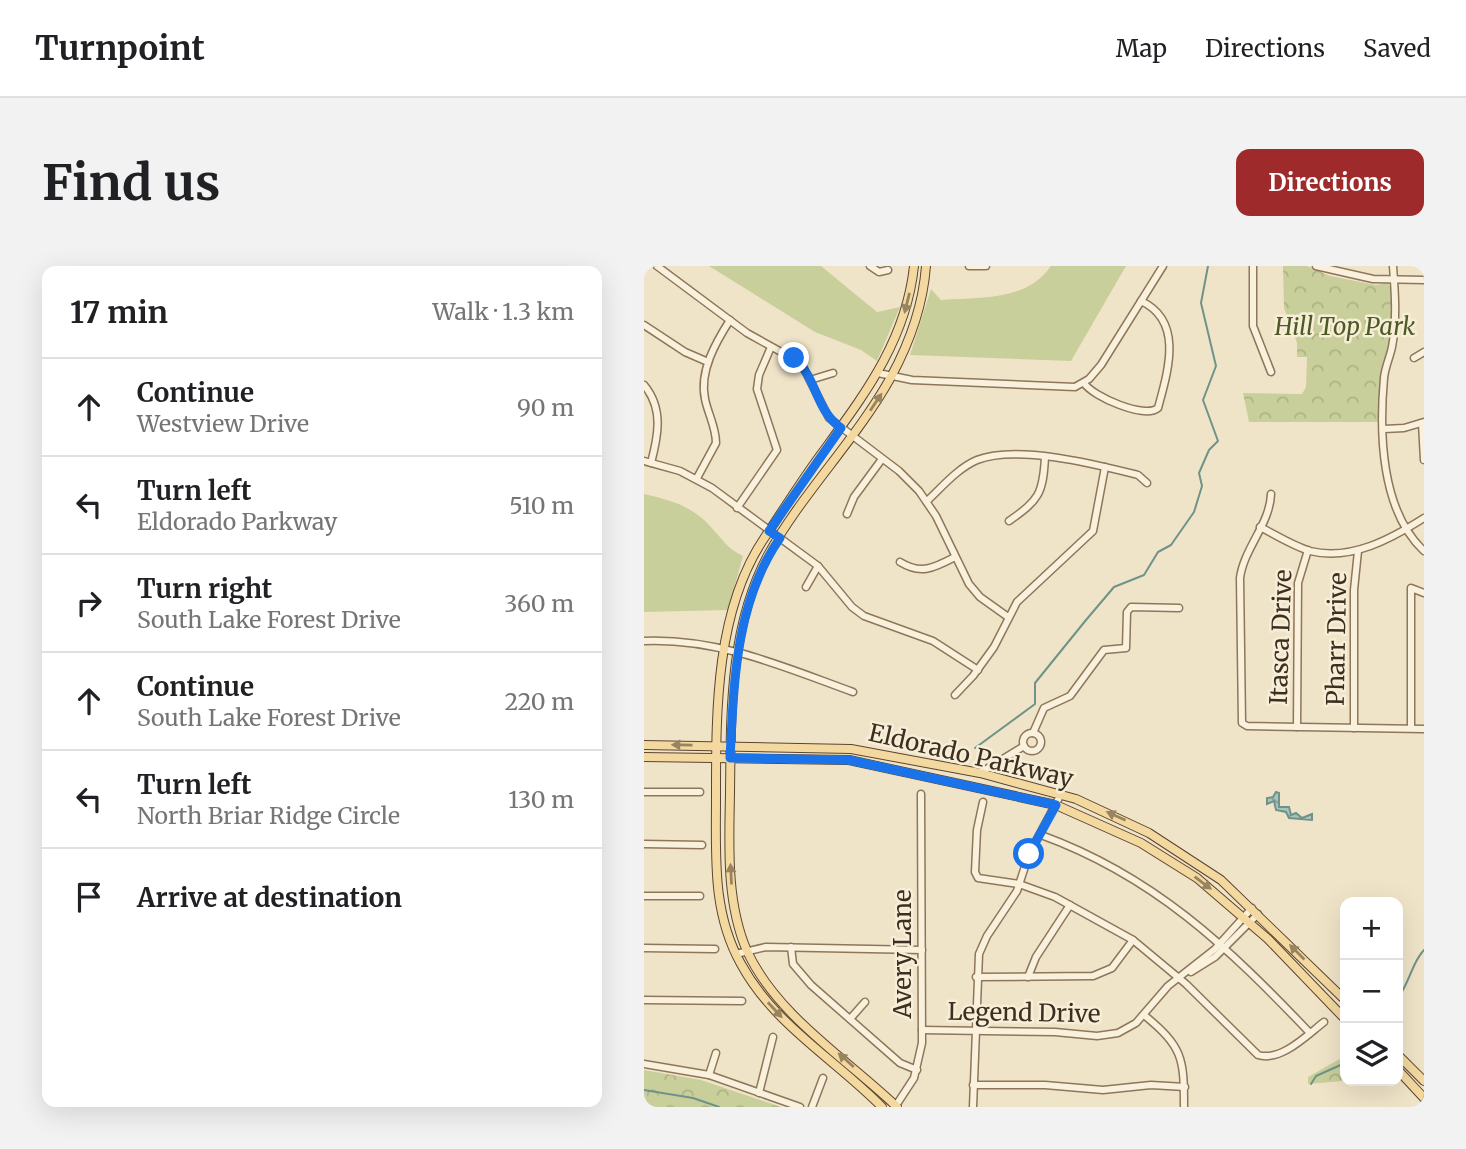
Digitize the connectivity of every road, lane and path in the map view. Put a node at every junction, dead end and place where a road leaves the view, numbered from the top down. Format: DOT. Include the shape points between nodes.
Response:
graph roads {
  1 [pos="657,266"];
  2 [pos="870,266"];
  3 [pos="914,266"];
  4 [pos="926,266"];
  5 [pos="969,266"];
  6 [pos="986,266"];
  7 [pos="1163,266"];
  8 [pos="1253,266"];
  9 [pos="1316,266"];
  10 [pos="1393,266"];
  11 [pos="888,270"];
  12 [pos="1394,279"];
  13 [pos="1424,280"];
  14 [pos="1141,301"];
  15 [pos="730,320"];
  16 [pos="644,325"];
  17 [pos="771,347"];
  18 [pos="1424,352"];
  19 [pos="1413,358"];
  20 [pos="708,362"];
  21 [pos="1270,372"];
  22 [pos="833,373"];
  23 [pos="878,373"];
  24 [pos="891,377"];
  25 [pos="810,380"];
  26 [pos="1084,383"];
  27 [pos="644,385"];
  28 [pos="1423,422"];
  29 [pos="841,428"];
  30 [pos="1384,429"];
  31 [pos="852,436"];
  32 [pos="1045,457"];
  33 [pos="882,458"];
  34 [pos="1424,460"];
  35 [pos="648,462"];
  36 [pos="1105,467"];
  37 [pos="697,478"];
  38 [pos="1147,483"];
  39 [pos="1271,494"];
  40 [pos="927,501"];
  41 [pos="737,508"];
  42 [pos="847,514"];
  43 [pos="1424,518"];
  44 [pos="1009,521"];
  45 [pos="1260,527"];
  46 [pos="1405,528"];
  47 [pos="769,531"];
  48 [pos="780,538"];
  49 [pos="1308,550"];
  50 [pos="1357,551"];
  51 [pos="1424,551"];
  52 [pos="955,558"];
  53 [pos="900,562"];
  54 [pos="818,566"];
  55 [pos="806,587"];
  56 [pos="1424,593"];
  57 [pos="1180,608"];
  58 [pos="1008,617"];
  59 [pos="644,642"];
  60 [pos="725,648"];
  61 [pos="737,650"];
  62 [pos="978,670"];
  63 [pos="853,692"];
  64 [pos="955,695"];
  65 [pos="1297,727"];
  66 [pos="1354,728"];
  67 [pos="1411,729"];
  68 [pos="1424,729"];
  69 [pos="1033,733"];
  70 [pos="644,744"];
  71 [pos="717,746"];
  72 [pos="730,746"];
  73 [pos="1024,746"];
  74 [pos="851,749"];
  75 [pos="644,757"];
  76 [pos="717,758"];
  77 [pos="730,758"];
  78 [pos="849,760"];
  79 [pos="938,764"];
  80 [pos="993,766"];
  81 [pos="980,773"];
  82 [pos="994,776"];
  83 [pos="936,777"];
  84 [pos="644,792"];
  85 [pos="700,792"];
  86 [pos="922,794"];
  87 [pos="1061,794"];
  88 [pos="983,802"];
  89 [pos="1056,805"];
  90 [pos="1041,835"];
  91 [pos="644,844"];
  92 [pos="702,845"];
  93 [pos="1144,845"];
  94 [pos="1178,850"];
  95 [pos="1019,884"];
  96 [pos="644,896"];
  97 [pos="700,896"];
  98 [pos="1070,905"];
  99 [pos="1255,911"];
  100 [pos="1246,919"];
  101 [pos="1133,940"];
  102 [pos="1223,945"];
  103 [pos="791,947"];
  104 [pos="644,948"];
  105 [pos="715,949"];
  106 [pos="922,950"];
  107 [pos="747,951"];
  108 [pos="736,954"];
  109 [pos="1183,976"];
  110 [pos="976,977"];
  111 [pos="1028,977"];
  112 [pos="1340,995"];
  113 [pos="644,1000"];
  114 [pos="742,1001"];
  115 [pos="865,1002"];
  116 [pos="1340,1014"];
  117 [pos="1144,1015"];
  118 [pos="850,1019"];
  119 [pos="1324,1022"];
  120 [pos="922,1030"];
  121 [pos="973,1031"];
  122 [pos="1310,1033"];
  123 [pos="773,1037"];
  124 [pos="716,1053"];
  125 [pos="1403,1060"];
  126 [pos="644,1064"];
  127 [pos="917,1070"];
  128 [pos="1414,1072"];
  129 [pos="709,1075"];
  130 [pos="1403,1076"];
  131 [pos="823,1078"];
  132 [pos="1406,1079"];
  133 [pos="1424,1081"];
  134 [pos="973,1085"];
  135 [pos="1185,1087"];
  136 [pos="759,1093"];
  137 [pos="1424,1098"];
  138 [pos="800,1107"];
  139 [pos="812,1107"];
  140 [pos="882,1107"];
  141 [pos="896,1107"];
  142 [pos="973,1107"];
  143 [pos="1184,1107"];
  1 -- 15 [label="street"];
  2 -- 11 [label="street" via="879,272"];
  3 -- 23 [label="main road, one-way" via="902,322"];
  4 -- 24 [label="main road" via="913,330"];
  5 -- 6 [label="street"];
  7 -- 14 [label="street"];
  8 -- 21 [label="street" via="1253,326"];
  9 -- 12 [label="street"];
  10 -- 12 [label="street"];
  12 -- 13 [label="street"];
  12 -- 30 [label="street" via="1394,332 1385,374"];
  14 -- 26 [label="street" via="1101,365"];
  14 -- 26 [label="street" via="1161,315 1170,336 1158,408 1147,412 1110,401 1094,395"];
  15 -- 17 [label="street"];
  15 -- 20 [label="street"];
  16 -- 20 [label="street"];
  17 -- 25 [label="street" via="800,363"];
  17 -- 41 [label="street" via="757,389 777,450"];
  18 -- 19 [label="street"];
  20 -- 37 [label="street" via="704,394 716,443"];
  22 -- 25 [label="street"];
  23 -- 24 [label="street"];
  23 -- 29 [label="main road"];
  24 -- 26 [label="street" via="1063,389"];
  31 -- 24 [label="main road, one-way"];
  25 -- 29 [label="street" via="822,408"];
  27 -- 35 [label="street" via="658,419"];
  28 -- 30 [label="street"];
  28 -- 34 [label="street"];
  29 -- 31 [label="street"];
  29 -- 47 [label="main road"];
  30 -- 46 [label="street" via="1388,475"];
  31 -- 33 [label="street"];
  31 -- 48 [label="main road"];
  32 -- 36 [label="street"];
  32 -- 40 [label="street" via="981,458"];
  32 -- 44 [label="street" via="1040,494"];
  33 -- 40 [label="street"];
  33 -- 42 [label="street"];
  35 -- 37 [label="street"];
  36 -- 38 [label="street" via="1138,475"];
  36 -- 58 [label="street" via="1093,531 1028,589"];
  37 -- 41 [label="street"];
  39 -- 45 [label="street" via="1271,506"];
  40 -- 52 [label="street"];
  41 -- 47 [label="street"];
  43 -- 46 [label="street"];
  45 -- 49 [label="street"];
  45 -- 65 [label="street" via="1240,578 1242,724"];
  46 -- 50 [label="street"];
  46 -- 51 [label="street"];
  47 -- 48 [label="street"];
  47 -- 60 [label="main road" via="741,588"];
  48 -- 54 [label="street"];
  48 -- 61 [label="main road" via="756,584"];
  49 -- 50 [label="street"];
  49 -- 65 [label="street, Itasca Drive" via="1298,583"];
  50 -- 66 [label="street, Pharr Drive"];
  52 -- 53 [label="street" via="924,570"];
  52 -- 58 [label="street" via="975,592"];
  54 -- 55 [label="street"];
  54 -- 62 [label="street" via="864,616 933,640"];
  56 -- 67 [label="street" via="1411,588"];
  57 -- 69 [label="street" via="1131,607 1126,612 1126,648 1104,650 1070,696 1044,708"];
  58 -- 62 [label="street"];
  59 -- 60 [label="street"];
  60 -- 61 [label="street"];
  60 -- 71 [label="main road"];
  61 -- 63 [label="street"];
  61 -- 72 [label="main road"];
  62 -- 64 [label="street"];
  65 -- 66 [label="street"];
  66 -- 67 [label="street"];
  67 -- 68 [label="street"];
  69 -- 73 [label="street" via="1023,738"];
  69 -- 73 [label="street" via="1040,739 1039,747 1031,751"];
  71 -- 70 [label="main road, Eldorado Parkway, one-way"];
  71 -- 72 [label="main road, Eldorado Parkway"];
  71 -- 76 [label="main road"];
  72 -- 74 [label="main road, Eldorado Parkway"];
  72 -- 77 [label="main road"];
  73 -- 80 [label="street"];
  74 -- 78 [label="main road"];
  74 -- 79 [label="main road, Eldorado Parkway"];
  75 -- 76 [label="main road, Eldorado Parkway"];
  76 -- 77 [label="main road, Eldorado Parkway"];
  76 -- 108 [label="main road" via="717,885"];
  77 -- 78 [label="main road, Eldorado Parkway"];
  107 -- 77 [label="main road, one-way" via="730,872"];
  78 -- 83 [label="main road, Eldorado Parkway"];
  79 -- 81 [label="main road, Eldorado Parkway"];
  79 -- 83 [label="main road"];
  80 -- 81 [label="street"];
  80 -- 82 [label="street"];
  81 -- 82 [label="main road, Eldorado Parkway"];
  82 -- 87 [label="main road, Eldorado Parkway"];
  83 -- 89 [label="main road, Eldorado Parkway"];
  84 -- 85 [label="street"];
  86 -- 106 [label="street, Avery Lane"];
  87 -- 89 [label="street"];
  94 -- 87 [label="main road, Eldorado Parkway, one-way" via="1132,824"];
  88 -- 95 [label="street" via="976,876"];
  89 -- 90 [label="street"];
  89 -- 93 [label="main road, Eldorado Parkway"];
  90 -- 95 [label="street"];
  90 -- 102 [label="street" via="1132,876"];
  91 -- 92 [label="street"];
  93 -- 94 [label="main road" via="1172,856"];
  93 -- 100 [label="main road, Eldorado Parkway, one-way" via="1197,878"];
  94 -- 99 [label="main road, Eldorado Parkway"];
  95 -- 98 [label="street"];
  95 -- 110 [label="street" via="983,942"];
  96 -- 97 [label="street"];
  98 -- 101 [label="street"];
  98 -- 111 [label="street"];
  99 -- 100 [label="street, Legend Drive"];
  112 -- 99 [label="main road, Eldorado Parkway, one-way"];
  100 -- 102 [label="street, Legend Drive"];
  100 -- 116 [label="main road, Eldorado Parkway"];
  101 -- 109 [label="street"];
  101 -- 111 [label="street" via="1119,961 1103,973 1074,979"];
  102 -- 109 [label="street, Legend Drive"];
  102 -- 122 [label="street"];
  103 -- 106 [label="street"];
  103 -- 107 [label="street"];
  103 -- 118 [label="street" via="793,964"];
  104 -- 105 [label="street"];
  106 -- 120 [label="street, Avery Lane"];
  107 -- 108 [label="street"];
  141 -- 107 [label="main road, one-way" via="789,1009"];
  108 -- 140 [label="main road, one-way" via="778,1014"];
  109 -- 117 [label="street, Legend Drive" via="1168,986"];
  109 -- 122 [label="street" via="1258,1055 1286,1050"];
  110 -- 111 [label="street"];
  110 -- 121 [label="street"];
  113 -- 114 [label="street"];
  115 -- 118 [label="street"];
  117 -- 121 [label="street, Legend Drive" via="1127,1029 1107,1035"];
  117 -- 135 [label="street" via="1178,1047"];
  118 -- 127 [label="street" via="900,1063"];
  119 -- 122 [label="street"];
  120 -- 121 [label="street, Legend Drive"];
  120 -- 127 [label="street, Avery Lane"];
  121 -- 134 [label="street"];
  123 -- 136 [label="street"];
  124 -- 129 [label="street"];
  125 -- 128 [label="main road"];
  126 -- 129 [label="street"];
  127 -- 141 [label="street, Avery Lane"];
  128 -- 132 [label="main road"];
  128 -- 133 [label="main road"];
  129 -- 136 [label="street"];
  130 -- 132 [label="main road"];
  131 -- 139 [label="street"];
  132 -- 137 [label="main road"];
  134 -- 135 [label="street" via="1103,1090"];
  134 -- 142 [label="street"];
  135 -- 143 [label="street"];
  136 -- 138 [label="street"];
}
